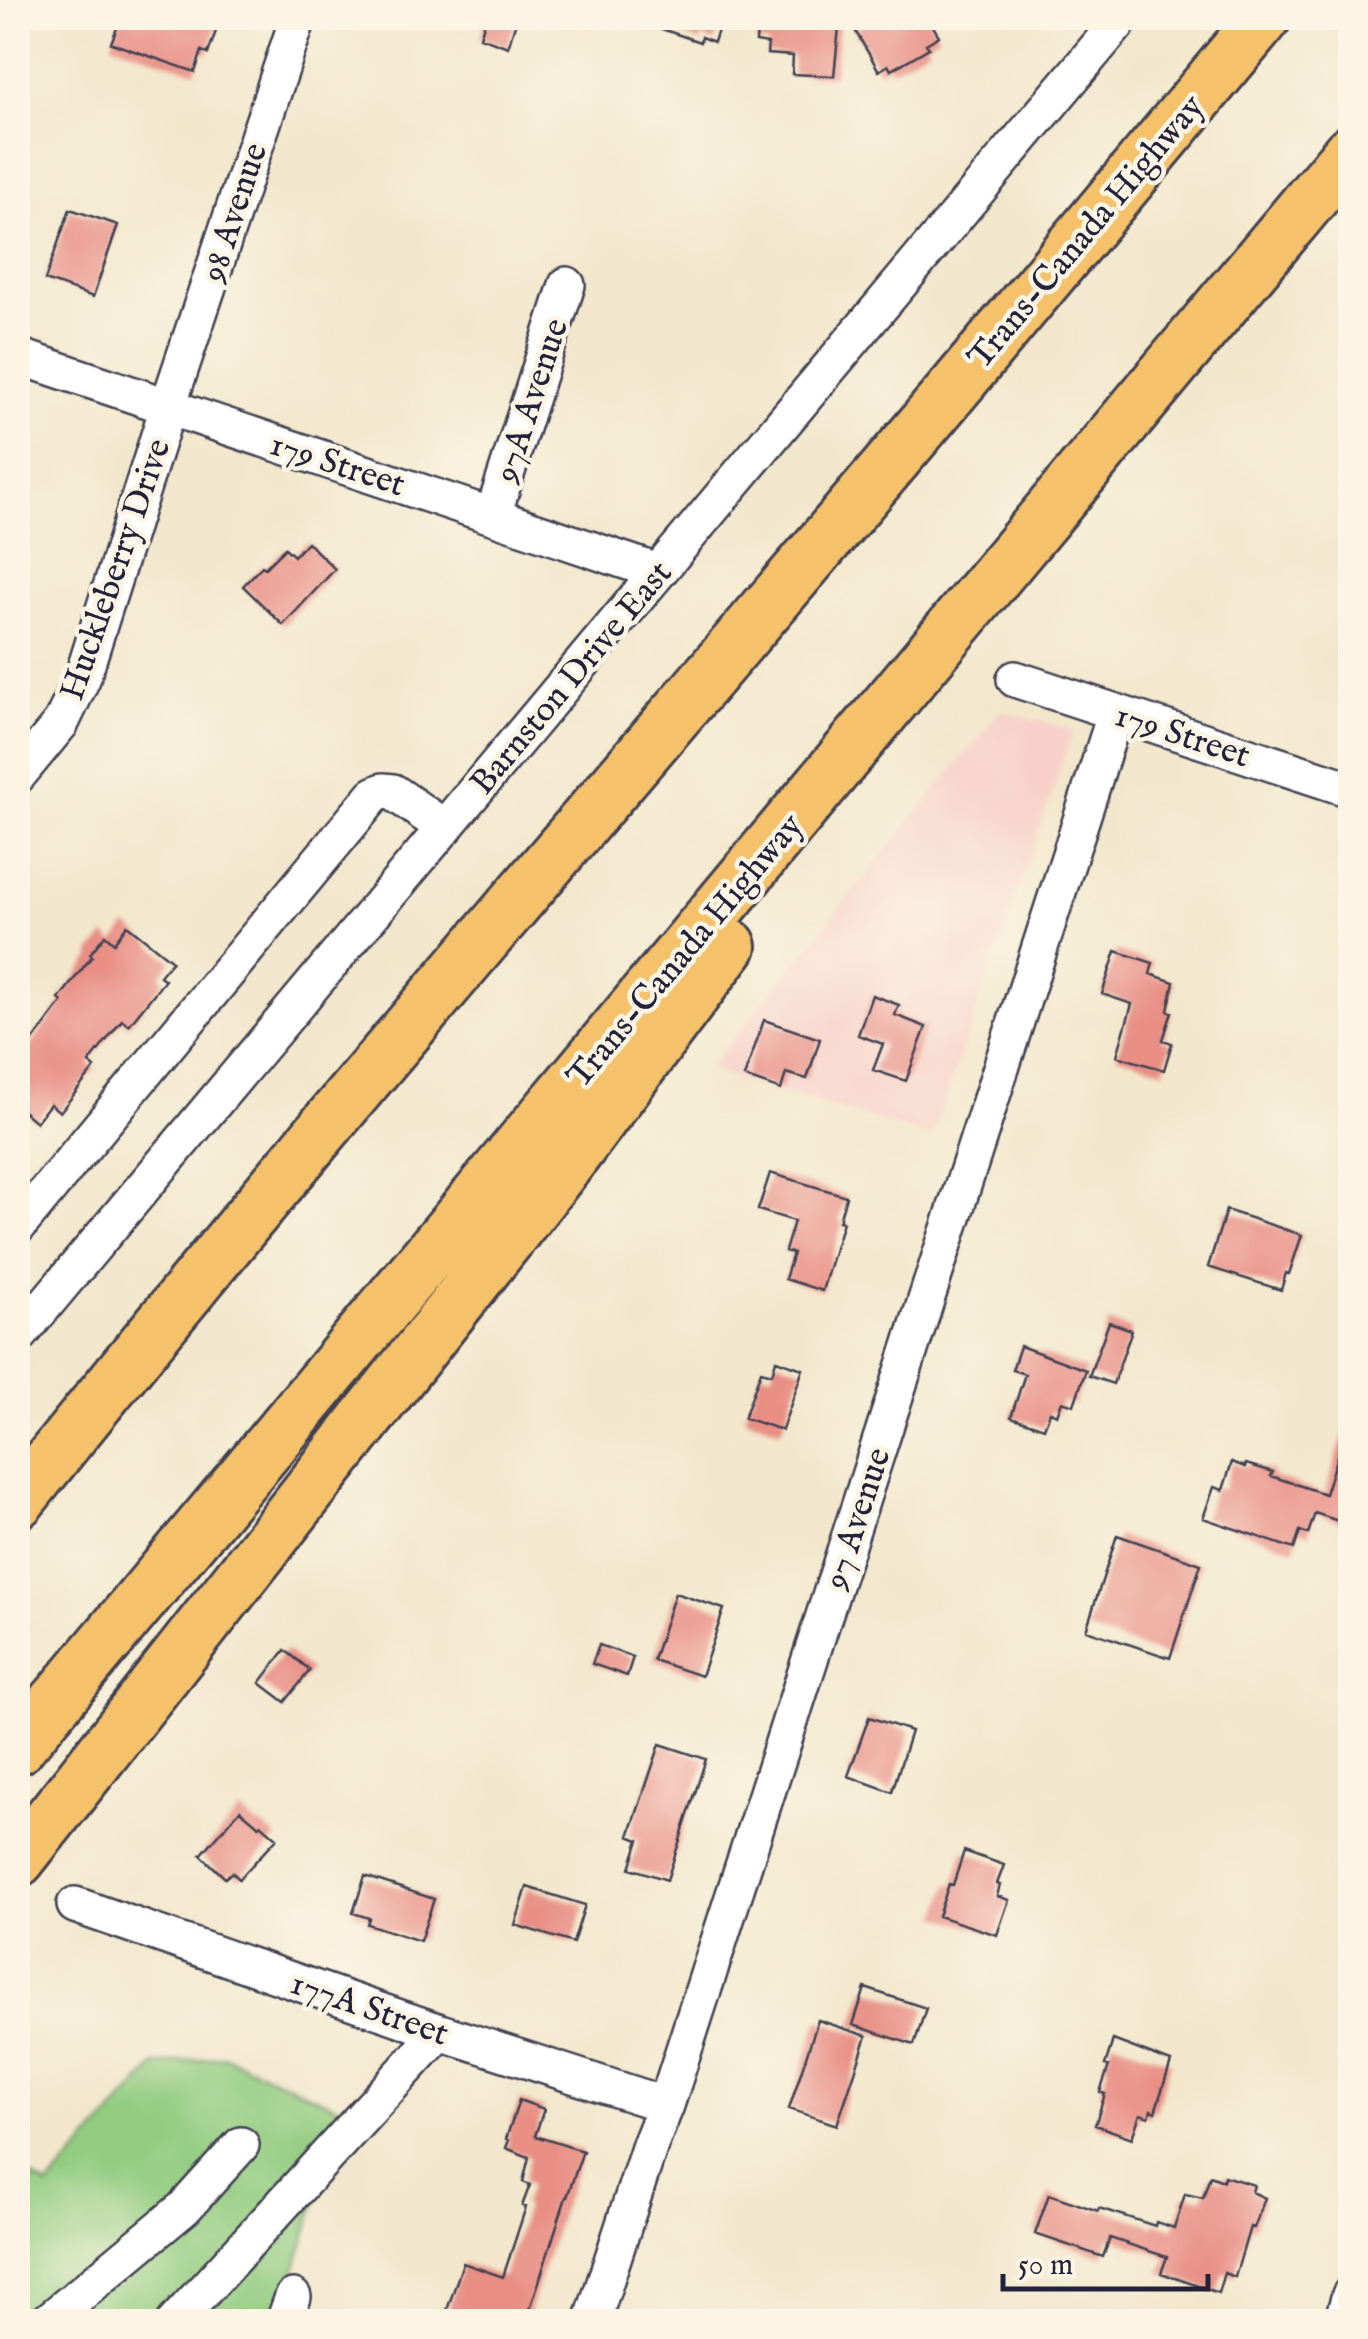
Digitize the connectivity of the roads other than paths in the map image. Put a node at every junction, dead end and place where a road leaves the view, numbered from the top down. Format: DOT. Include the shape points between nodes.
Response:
graph roads {
  1 [pos="298,18"];
  2 [pos="1122,18"];
  3 [pos="1264,18"];
  4 [pos="1350,152"];
  5 [pos="567,285"];
  6 [pos="18,356"];
  7 [pos="168,406"];
  8 [pos="1084,473"];
  9 [pos="493,515"];
  10 [pos="658,572"];
  11 [pos="1015,678"];
  12 [pos="1116,712"];
  13 [pos="18,776"];
  14 [pos="1350,789"];
  15 [pos="445,828"];
  16 [pos="18,1226"];
  17 [pos="151,1334"];
  18 [pos="18,1337"];
  19 [pos="18,1462"];
  20 [pos="18,1501"];
  21 [pos="132,1714"];
  22 [pos="18,1747"];
  23 [pos="18,1848"];
  24 [pos="18,1860"];
  25 [pos="75,1905"];
  26 [pos="440,2032"];
  27 [pos="666,2105"];
  28 [pos="241,2144"];
  29 [pos="1350,2295"];
  30 [pos="48,2322"];
  31 [pos="175,2322"];
  32 [pos="592,2322"];
  33 [pos="1342,2322"];
  1 -- 7 [label="street, 98 Avenue"];
  2 -- 10 [label="street, Barnston Drive East"];
  3 -- 17 [label="highway, Trans-Canada Highway"];
  4 -- 8 [label="highway, Trans-Canada Highway"];
  5 -- 9 [label="street, 97A Avenue"];
  6 -- 7 [label="street, 179 Street"];
  7 -- 9 [label="street, 179 Street"];
  7 -- 13 [label="street, Huckleberry Drive" via="82,679 61,722"];
  8 -- 21 [label="highway" via="566,1165"];
  8 -- 22 [label="highway, Trans-Canada Highway"];
  9 -- 10 [label="street, 179 Street"];
  10 -- 15 [label="street, Barnston Drive East"];
  11 -- 12 [label="street, 179 Street"];
  12 -- 14 [label="street, 179 Street"];
  12 -- 27 [label="street, 97 Avenue"];
  15 -- 16 [label="street" via="392,792 374,795"];
  15 -- 18 [label="street, Barnston Drive East"];
  17 -- 19 [label="highway"];
  17 -- 20 [label="highway, Trans-Canada Highway"];
  21 -- 23 [label="highway"];
  21 -- 24 [label="highway"];
  25 -- 26 [label="street, 177A Street"];
  26 -- 27 [label="street, 177A Street"];
  26 -- 31 [label="street"];
  27 -- 32 [label="street, 97 Avenue"];
  28 -- 30 [label="street" via="184,2208"];
  29 -- 33 [label="street"];
}
